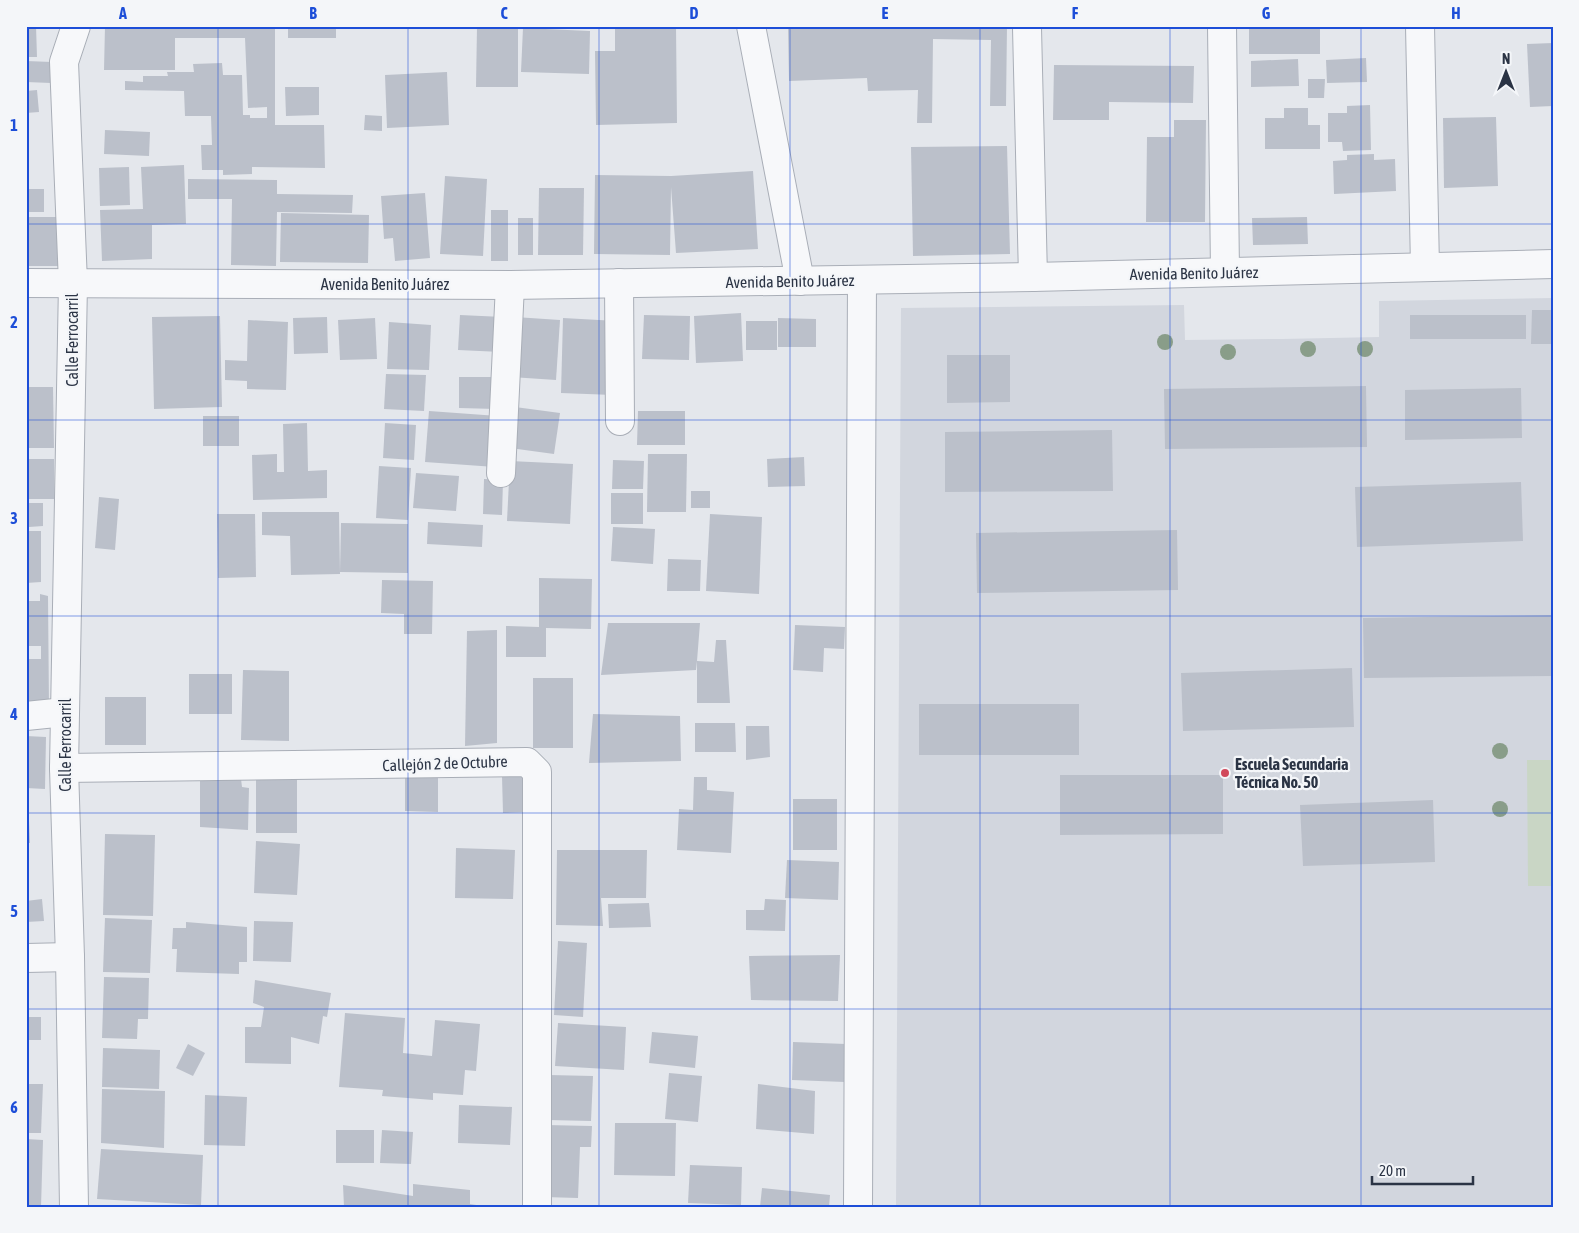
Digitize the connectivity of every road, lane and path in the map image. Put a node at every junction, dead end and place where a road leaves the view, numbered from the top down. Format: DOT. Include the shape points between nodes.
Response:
graph roads {
  1 [pos="76,26"];
  2 [pos="751,26"];
  3 [pos="1222,26"];
  4 [pos="1420,26"];
  5 [pos="1027,28"];
  6 [pos="1553,264"];
  7 [pos="1425,267"];
  8 [pos="1225,272"];
  9 [pos="1033,277"];
  10 [pos="862,280"];
  11 [pos="800,281"];
  12 [pos="26,283"];
  13 [pos="73,283"];
  14 [pos="619,283"];
  15 [pos="510,285"];
  16 [pos="620,421"];
  17 [pos="500,473"];
  18 [pos="65,712"];
  19 [pos="26,716"];
  20 [pos="64,768"];
  21 [pos="70,957"];
  22 [pos="26,958"];
  23 [pos="74,1207"];
  24 [pos="537,1207"];
  25 [pos="858,1207"];
  1 -- 13 [label="street, Calle Ferrocarril" via="64,62"];
  2 -- 11 [label="street"];
  3 -- 8 [label="street"];
  4 -- 7 [label="street"];
  5 -- 9 [label="street"];
  6 -- 7 [label="street, Avenida Benito Juárez"];
  7 -- 8 [label="street, Avenida Benito Juárez"];
  8 -- 9 [label="street, Avenida Benito Juárez"];
  9 -- 10 [label="street, Avenida Benito Juárez"];
  10 -- 11 [label="street, Avenida Benito Juárez"];
  10 -- 25 [label="street"];
  11 -- 14 [label="street, Avenida Benito Juárez"];
  12 -- 13 [label="street, Avenida Benito Juárez"];
  13 -- 15 [label="street, Avenida Benito Juárez"];
  13 -- 18 [label="street, Calle Ferrocarril"];
  14 -- 15 [label="street, Avenida Benito Juárez"];
  14 -- 16 [label="street"];
  15 -- 17 [label="street"];
  18 -- 19 [label="street"];
  18 -- 20 [label="street, Calle Ferrocarril"];
  20 -- 21 [label="street, Calle Ferrocarril"];
  20 -- 24 [label="street, Callejón 2 de Octubre" via="527,762 536,772"];
  21 -- 22 [label="street"];
  21 -- 23 [label="street, Calle Ferrocarril"];
}
